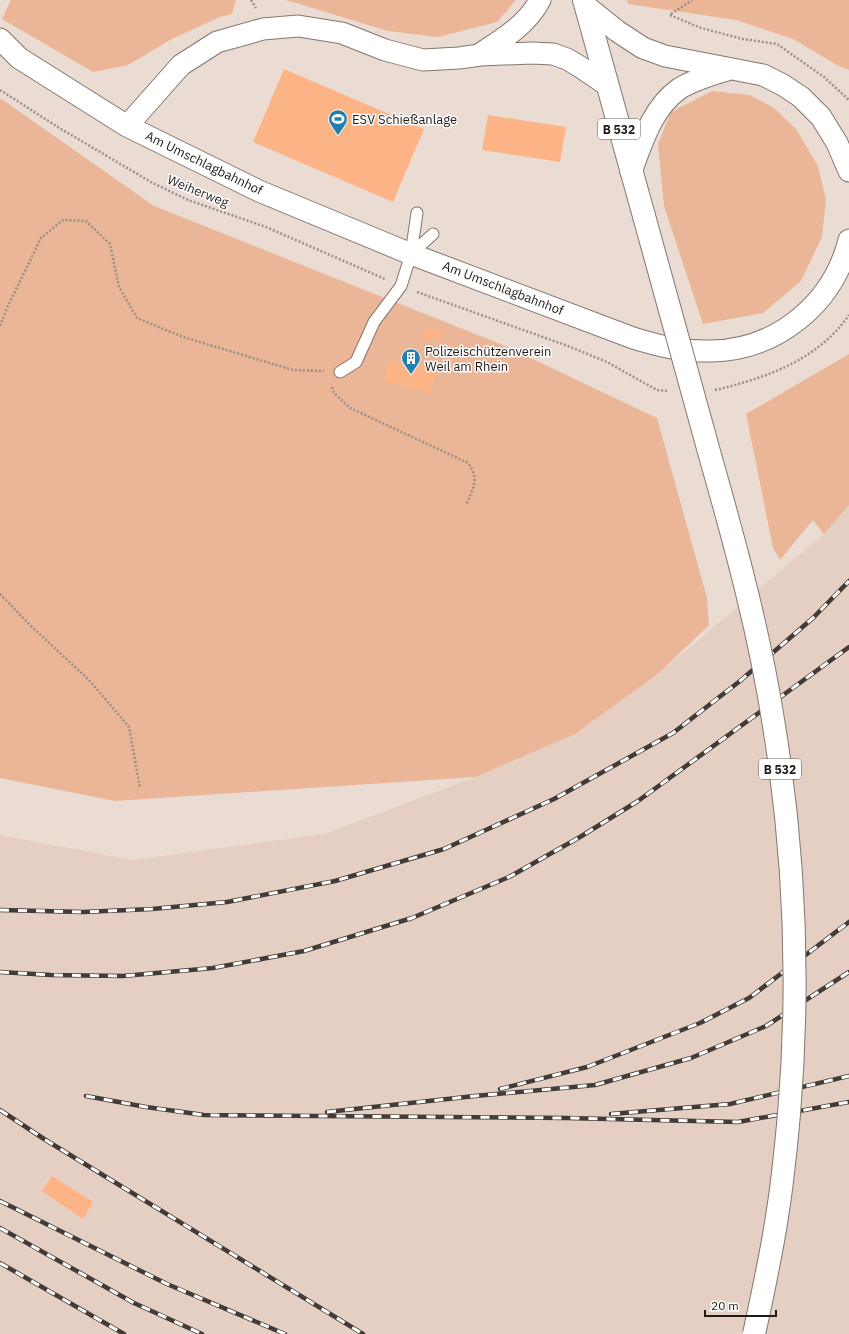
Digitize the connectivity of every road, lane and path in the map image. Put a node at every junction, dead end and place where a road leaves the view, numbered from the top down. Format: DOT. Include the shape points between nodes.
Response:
graph roads {
  1 [pos="540,0"];
  2 [pos="692,0"];
  3 [pos="585,3"];
  4 [pos="0,39"];
  5 [pos="480,54"];
  6 [pos="10,55"];
  7 [pos="729,69"];
  8 [pos="607,85"];
  9 [pos="0,90"];
  10 [pos="849,100"];
  11 [pos="127,126"];
  12 [pos="849,171"];
  13 [pos="631,172"];
  14 [pos="417,213"];
  15 [pos="433,234"];
  16 [pos="849,240"];
  17 [pos="411,254"];
  18 [pos="401,286"];
  19 [pos="0,326"];
  20 [pos="340,372"];
  21 [pos="466,504"];
  22 [pos="0,594"];
  23 [pos="140,788"];
  24 [pos="754,1334"];
  1 -- 5 [label="street, Am Umschlagbahnhof" via="528,18 509,35"];
  2 -- 10 [label="path" via="670,15 701,28 743,39 777,44 824,77"];
  3 -- 7 [label="street" via="617,31 643,48 665,56"];
  3 -- 8 [label="main road, B 532"];
  4 -- 6 [label="street, Am Umschlagbahnhof"];
  5 -- 8 [label="street, Am Umschlagbahnhof" via="553,54 567,59"];
  5 -- 11 [label="street, Am Umschlagbahnhof" via="422,60 342,34 298,26 263,29 217,42 181,65"];
  6 -- 11 [label="street, Am Umschlagbahnhof"];
  7 -- 12 [label="street" via="762,75 801,97 821,117 837,143"];
  7 -- 13 [label="street" via="699,79 678,90 660,108 647,131"];
  8 -- 13 [label="main road, B 532"];
  9 -- 18 [label="path, Weiherweg" via="151,182 188,200 266,227"];
  11 -- 17 [label="street, Am Umschlagbahnhof" via="259,191"];
  13 -- 24 [label="main road, B 532, bridge" via="746,586 774,725 790,850 795,991 793,1066 779,1209"];
  14 -- 17 [label="lane"];
  15 -- 17 [label="lane"];
  16 -- 17 [label="street, Am Umschlagbahnhof" via="845,256 834,279 801,318 780,333 757,344 712,351 665,347 633,338"];
  17 -- 18 [label="lane"];
  18 -- 20 [label="lane" via="374,322 356,362"];
  19 -- 20 [label="path" via="41,238 62,220 86,221 110,244 119,287 137,318 183,337 293,370"];
  20 -- 21 [label="path" via="332,387 334,393 350,408 468,463 475,476"];
  22 -- 23 [label="path" via="89,680 129,727"];
}
